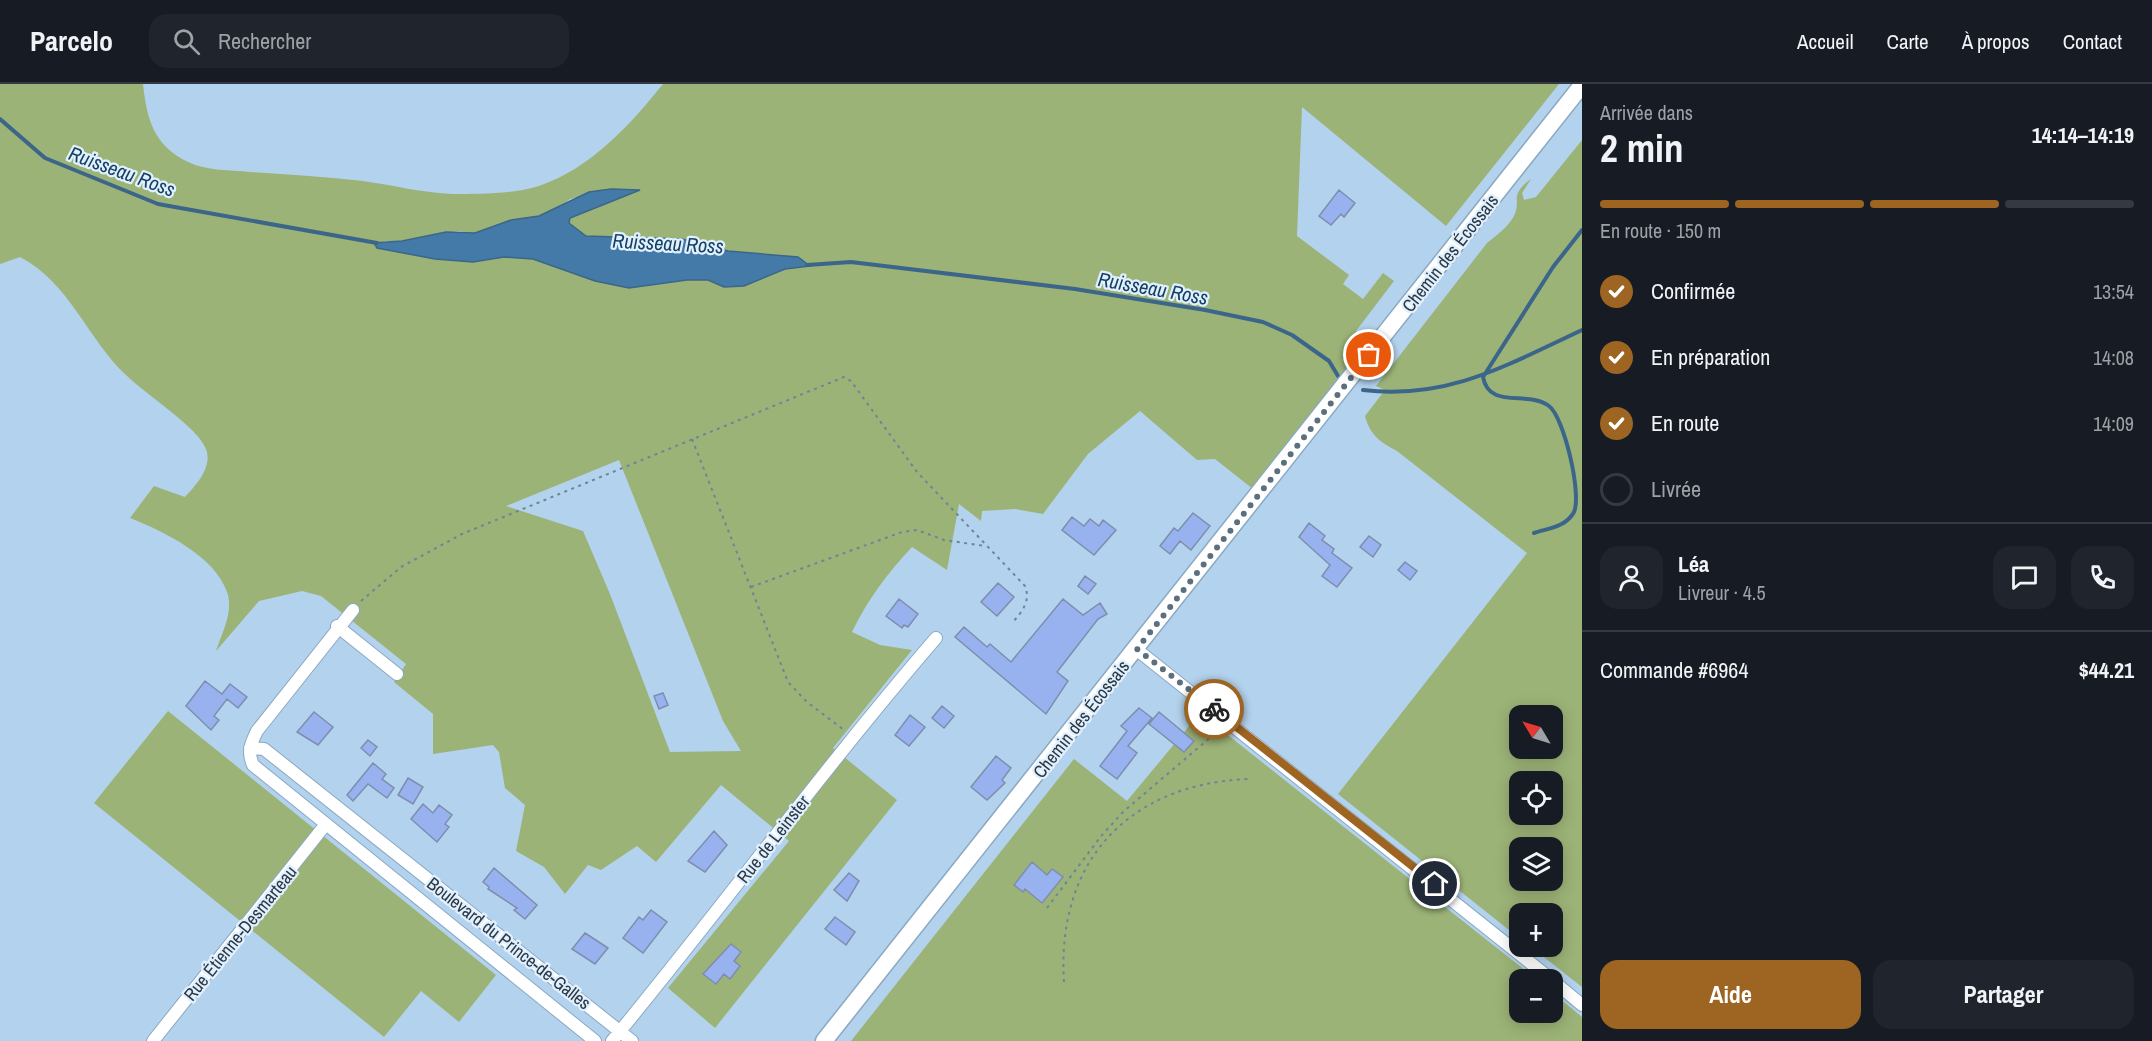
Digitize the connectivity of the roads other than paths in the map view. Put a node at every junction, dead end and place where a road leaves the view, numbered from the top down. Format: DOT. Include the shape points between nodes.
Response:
graph roads {
  1 [pos="1582,85"];
  2 [pos="352,610"];
  3 [pos="338,626"];
  4 [pos="936,638"];
  5 [pos="1137,649"];
  6 [pos="397,674"];
  7 [pos="250,748"];
  8 [pos="326,824"];
  9 [pos="386,845"];
  10 [pos="372,862"];
  11 [pos="1538,969"];
  12 [pos="1563,989"];
  13 [pos="1582,1005"];
  14 [pos="616,1036"];
  15 [pos="153,1041"];
  16 [pos="595,1041"];
  17 [pos="632,1041"];
  18 [pos="824,1041"];
  1 -- 5 [label="main road, Chemin des Écossais"];
  2 -- 3 [label="street"];
  3 -- 6 [label="street"];
  3 -- 7 [label="street" via="265,719"];
  4 -- 14 [label="street, Rue de Leinster"];
  5 -- 11 [label="street"];
  5 -- 18 [label="main road, Chemin des Écossais"];
  7 -- 8 [label="street, Boulevard du Prince-de-Galles" via="253,765"];
  7 -- 9 [label="street, Boulevard du Prince-de-Galles" via="264,749"];
  8 -- 10 [label="street, Boulevard du Prince-de-Galles"];
  8 -- 15 [label="street, Rue Étienne-Desmarteau"];
  9 -- 10 [label="street"];
  9 -- 14 [label="street, Boulevard du Prince-de-Galles"];
  10 -- 16 [label="street, Boulevard du Prince-de-Galles"];
  12 -- 13 [label="street"];
  14 -- 17 [label="street, Boulevard du Prince-de-Galles"];
}
